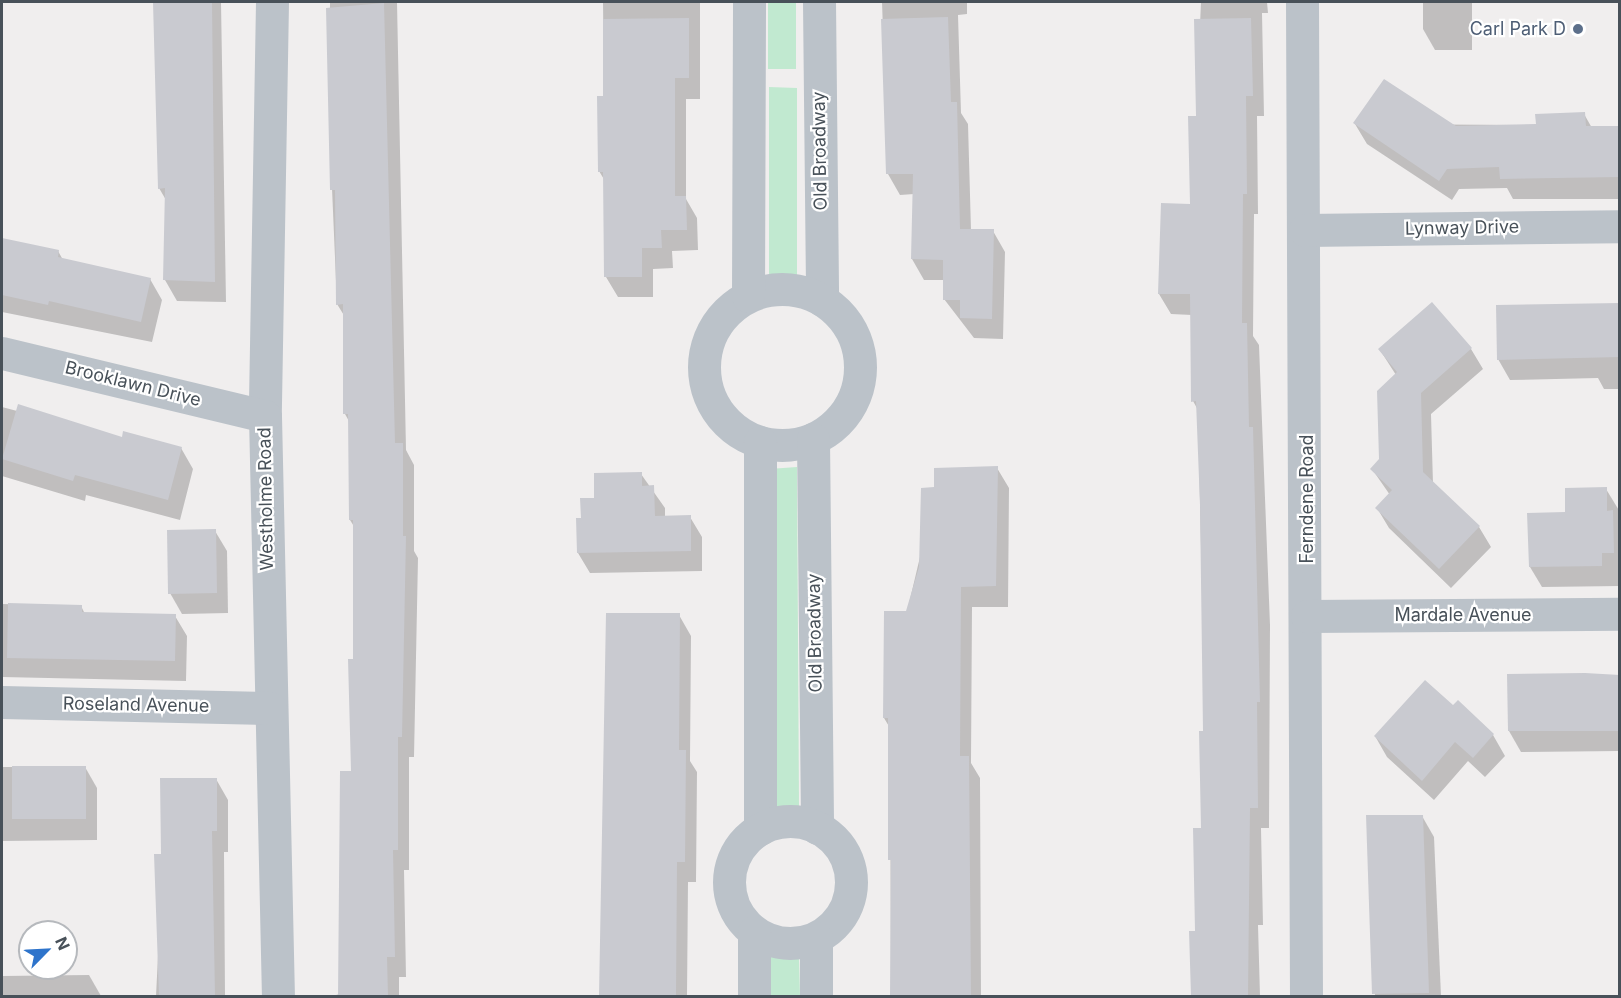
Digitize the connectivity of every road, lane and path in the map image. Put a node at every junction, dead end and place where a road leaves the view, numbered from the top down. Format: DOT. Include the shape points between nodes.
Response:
graph roads {
  1 [pos="272,2"];
  2 [pos="748,2"];
  3 [pos="819,2"];
  4 [pos="1302,2"];
  5 [pos="1620,226"];
  6 [pos="1305,230"];
  7 [pos="748,296"];
  8 [pos="822,300"];
  9 [pos="2,353"];
  10 [pos="265,416"];
  11 [pos="813,439"];
  12 [pos="760,442"];
  13 [pos="1620,614"];
  14 [pos="1307,616"];
  15 [pos="2,702"];
  16 [pos="270,708"];
  17 [pos="760,828"];
  18 [pos="817,828"];
  19 [pos="754,932"];
  20 [pos="816,938"];
  21 [pos="278,996"];
  22 [pos="754,996"];
  23 [pos="816,996"];
  24 [pos="1306,996"];
  1 -- 10 [label="street, Westholme Road"];
  2 -- 7 [label="street"];
  3 -- 8 [label="street, Old Broadway"];
  4 -- 6 [label="street, Ferndene Road"];
  5 -- 6 [label="street, Lynway Drive"];
  6 -- 14 [label="street, Ferndene Road"];
  7 -- 8 [label="street" via="783,288"];
  7 -- 12 [label="street" via="723,315 709,337 703,363 706,388 718,412 736,431"];
  8 -- 11 [label="street" via="842,318 856,341 860,368 855,395 841,418"];
  9 -- 10 [label="street, Brooklawn Drive"];
  10 -- 16 [label="street, Westholme Road"];
  11 -- 12 [label="street" via="780,446"];
  11 -- 18 [label="street, Old Broadway"];
  12 -- 17 [label="street"];
  13 -- 14 [label="street, Mardale Avenue"];
  14 -- 24 [label="street, Ferndene Road"];
  15 -- 16 [label="street, Roseland Avenue"];
  16 -- 21 [label="street, Westholme Road"];
  17 -- 18 [label="street" via="794,821"];
  17 -- 19 [label="street" via="744,841 733,859 729,878 731,899"];
  18 -- 20 [label="street" via="839,846 852,880 843,914"];
  19 -- 20 [label="street" via="784,943"];
  19 -- 22 [label="street"];
  20 -- 23 [label="street"];
}
